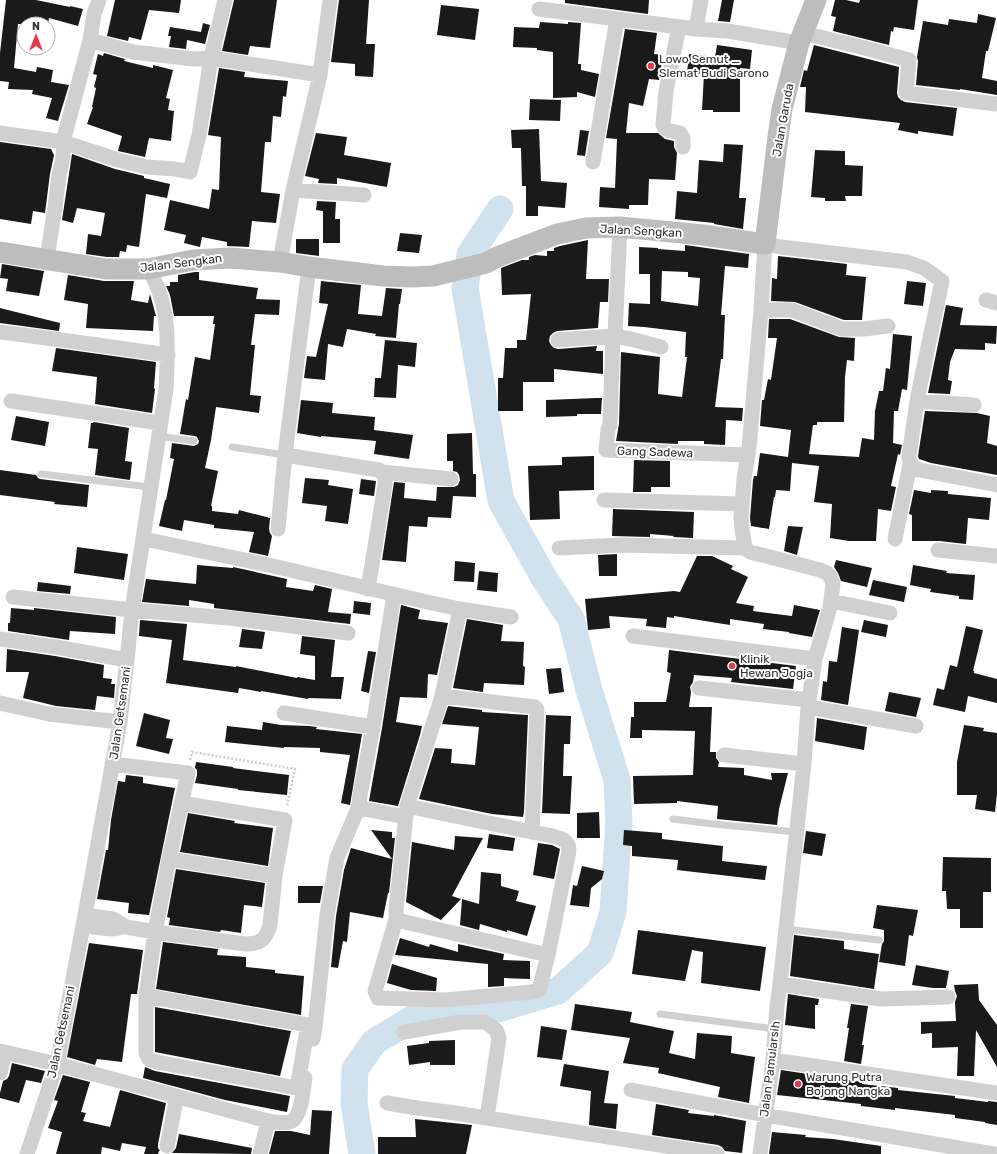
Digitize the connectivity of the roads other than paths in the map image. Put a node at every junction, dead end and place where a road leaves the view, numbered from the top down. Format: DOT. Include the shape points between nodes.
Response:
graph roads {
  1 [pos="98,0"];
  2 [pos="225,0"];
  3 [pos="330,0"];
  4 [pos="702,0"];
  5 [pos="816,0"];
  6 [pos="539,9"];
  7 [pos="617,19"];
  8 [pos="678,27"];
  9 [pos="696,29"];
  10 [pos="801,38"];
  11 [pos="90,40"];
  12 [pos="211,58"];
  13 [pos="320,75"];
  14 [pos="997,104"];
  15 [pos="0,133"];
  16 [pos="63,142"];
  17 [pos="684,147"];
  18 [pos="593,162"];
  19 [pos="293,190"];
  20 [pos="364,195"];
  21 [pos="620,227"];
  22 [pos="765,244"];
  23 [pos="0,252"];
  24 [pos="47,259"];
  25 [pos="280,262"];
  26 [pos="309,267"];
  27 [pos="148,269"];
  28 [pos="761,310"];
  29 [pos="888,326"];
  30 [pos="0,332"];
  31 [pos="614,336"];
  32 [pos="558,340"];
  33 [pos="661,347"];
  34 [pos="168,355"];
  35 [pos="12,401"];
  36 [pos="918,401"];
  37 [pos="974,405"];
  38 [pos="159,430"];
  39 [pos="194,441"];
  40 [pos="232,447"];
  41 [pos="285,455"];
  42 [pos="748,455"];
  43 [pos="910,464"];
  44 [pos="382,472"];
  45 [pos="41,474"];
  46 [pos="451,478"];
  47 [pos="997,485"];
  48 [pos="150,487"];
  49 [pos="604,500"];
  50 [pos="742,504"];
  51 [pos="278,529"];
  52 [pos="144,539"];
  53 [pos="895,539"];
  54 [pos="559,548"];
  55 [pos="745,548"];
  56 [pos="938,550"];
  57 [pos="997,556"];
  58 [pos="368,588"];
  59 [pos="394,595"];
  60 [pos="14,597"];
  61 [pos="831,601"];
  62 [pos="460,609"];
  63 [pos="132,610"];
  64 [pos="890,613"];
  65 [pos="511,617"];
  66 [pos="348,633"];
  67 [pos="633,636"];
  68 [pos="0,639"];
  69 [pos="815,659"];
  70 [pos="127,660"];
  71 [pos="699,688"];
  72 [pos="442,696"];
  73 [pos="0,703"];
  74 [pos="809,704"];
  75 [pos="284,713"];
  76 [pos="120,722"];
  77 [pos="916,726"];
  78 [pos="373,727"];
  79 [pos="724,755"];
  80 [pos="112,764"];
  81 [pos="804,764"];
  82 [pos="181,803"];
  83 [pos="359,806"];
  84 [pos="406,812"];
  85 [pos="673,819"];
  86 [pos="532,832"];
  87 [pos="797,832"];
  88 [pos="169,859"];
  89 [pos="275,876"];
  90 [pos="396,919"];
  91 [pos="84,920"];
  92 [pos="786,929"];
  93 [pos="155,932"];
  94 [pos="880,940"];
  95 [pos="548,955"];
  96 [pos="780,984"];
  97 [pos="146,996"];
  98 [pos="948,997"];
  99 [pos="660,1014"];
  100 [pos="775,1029"];
  101 [pos="404,1032"];
  102 [pos="2,1052"];
  103 [pos="773,1060"];
  104 [pos="57,1064"];
  105 [pos="0,1073"];
  106 [pos="631,1090"];
  107 [pos="997,1093"];
  108 [pos="177,1096"];
  109 [pos="387,1103"];
  110 [pos="765,1115"];
  111 [pos="487,1118"];
  112 [pos="268,1121"];
  113 [pos="167,1146"];
  114 [pos="27,1154"];
  115 [pos="260,1154"];
  116 [pos="717,1154"];
  117 [pos="760,1154"];
  118 [pos="994,1154"];
  1 -- 11 [label="street"];
  2 -- 12 [label="street"];
  3 -- 13 [label="street"];
  4 -- 9 [label="street"];
  5 -- 10 [label="main road, Jalan Garuda"];
  6 -- 7 [label="street"];
  7 -- 8 [label="street"];
  7 -- 18 [label="street"];
  8 -- 9 [label="street"];
  8 -- 17 [label="street" via="666,91 663,125 667,130 680,133"];
  9 -- 10 [label="street"];
  10 -- 14 [label="street" via="865,48 909,60 906,92"];
  10 -- 22 [label="main road, Jalan Garuda" via="782,110"];
  11 -- 12 [label="street" via="133,52 194,59"];
  11 -- 16 [label="street"];
  12 -- 13 [label="street"];
  12 -- 16 [label="street" via="190,172 147,167"];
  13 -- 19 [label="street"];
  15 -- 16 [label="street"];
  16 -- 24 [label="street" via="63,158"];
  19 -- 20 [label="street"];
  19 -- 25 [label="street"];
  21 -- 22 [label="main road, Jalan Sengkan"];
  21 -- 26 [label="main road, Jalan Sengkan" via="586,228 557,234 486,263 433,276 382,276"];
  21 -- 31 [label="street, Gang Sadewa"];
  22 -- 28 [label="street"];
  22 -- 36 [label="street" via="907,262 924,268 942,281"];
  23 -- 24 [label="main road, Jalan Sengkan"];
  24 -- 27 [label="main road, Jalan Sengkan" via="106,269"];
  25 -- 26 [label="main road, Jalan Sengkan"];
  25 -- 27 [label="main road, Jalan Sengkan" via="210,258"];
  26 -- 41 [label="street"];
  27 -- 34 [label="street, Jalan Getsemani" via="159,290 164,309"];
  28 -- 29 [label="street" via="792,310 842,329"];
  28 -- 42 [label="street"];
  30 -- 34 [label="street"];
  31 -- 32 [label="street"];
  31 -- 33 [label="street"];
  31 -- 42 [label="street, Gang Sadewa" via="610,424 606,450"];
  34 -- 38 [label="street, Jalan Getsemani" via="166,389"];
  35 -- 38 [label="street"];
  36 -- 37 [label="street"];
  36 -- 43 [label="street"];
  38 -- 39 [label="lane"];
  38 -- 48 [label="street, Jalan Getsemani"];
  40 -- 41 [label="lane"];
  41 -- 44 [label="street"];
  41 -- 51 [label="street"];
  42 -- 50 [label="street"];
  43 -- 47 [label="street" via="920,470"];
  43 -- 53 [label="street"];
  44 -- 46 [label="street"];
  44 -- 58 [label="street" via="385,484"];
  45 -- 48 [label="lane"];
  48 -- 52 [label="street, Jalan Getsemani"];
  49 -- 50 [label="street"];
  50 -- 55 [label="street"];
  52 -- 58 [label="street"];
  52 -- 63 [label="street, Jalan Getsemani"];
  54 -- 55 [label="street, Jalan Pamularsih" via="622,545"];
  55 -- 61 [label="street, Jalan Pamularsih" via="750,552 814,567 827,573 834,584"];
  56 -- 57 [label="street"];
  58 -- 59 [label="street"];
  59 -- 62 [label="street"];
  59 -- 78 [label="street"];
  60 -- 63 [label="street"];
  61 -- 64 [label="street"];
  61 -- 69 [label="street, Jalan Pamularsih"];
  62 -- 65 [label="street"];
  62 -- 72 [label="street"];
  63 -- 66 [label="street" via="229,618"];
  63 -- 70 [label="street, Jalan Getsemani"];
  67 -- 69 [label="street"];
  68 -- 70 [label="street"];
  69 -- 74 [label="street, Jalan Pamularsih"];
  70 -- 76 [label="street, Jalan Getsemani"];
  71 -- 74 [label="street"];
  72 -- 84 [label="street"];
  72 -- 86 [label="street" via="538,710"];
  73 -- 76 [label="street" via="49,714"];
  74 -- 77 [label="street"];
  74 -- 81 [label="street, Jalan Pamularsih"];
  75 -- 78 [label="street"];
  76 -- 80 [label="street, Jalan Getsemani"];
  78 -- 83 [label="street"];
  79 -- 81 [label="street"];
  80 -- 82 [label="street" via="188,772"];
  80 -- 91 [label="street, Jalan Getsemani"];
  81 -- 87 [label="street, Jalan Pamularsih"];
  82 -- 88 [label="street"];
  82 -- 89 [label="street" via="285,820"];
  83 -- 84 [label="street"];
  83 -- 112 [label="street" via="337,858 327,915 315,1028 302,1102 294,1120 283,1123"];
  84 -- 86 [label="street"];
  84 -- 90 [label="street"];
  85 -- 87 [label="lane"];
  86 -- 95 [label="street" via="562,839 569,847"];
  87 -- 92 [label="street, Jalan Pamularsih"];
  88 -- 89 [label="street"];
  88 -- 93 [label="street"];
  89 -- 93 [label="street" via="270,925 261,941 255,944"];
  90 -- 95 [label="street"];
  90 -- 95 [label="street" via="375,992 378,998 445,1000 532,992 539,990"];
  91 -- 93 [label="street" via="113,919 126,927"];
  91 -- 104 [label="street, Jalan Getsemani"];
  92 -- 94 [label="lane"];
  92 -- 96 [label="street, Jalan Pamularsih"];
  93 -- 97 [label="street"];
  96 -- 98 [label="street" via="882,999"];
  96 -- 100 [label="street, Jalan Pamularsih"];
  97 -- 97 [label="street" via="308,1025 297,1088 151,1060 146,1053"];
  99 -- 100 [label="lane"];
  100 -- 103 [label="street, Jalan Pamularsih"];
  101 -- 111 [label="street" via="461,1022 484,1022 496,1030 499,1038"];
  102 -- 104 [label="street"];
  102 -- 105 [label="street"];
  103 -- 107 [label="street"];
  103 -- 110 [label="street, Jalan Pamularsih"];
  104 -- 108 [label="street"];
  104 -- 114 [label="street, Jalan Getsemani"];
  106 -- 110 [label="street"];
  108 -- 112 [label="street"];
  108 -- 113 [label="street"];
  109 -- 111 [label="street"];
  110 -- 117 [label="street, Jalan Pamularsih"];
  110 -- 118 [label="street"];
  111 -- 116 [label="street"];
  112 -- 115 [label="street"];
}
